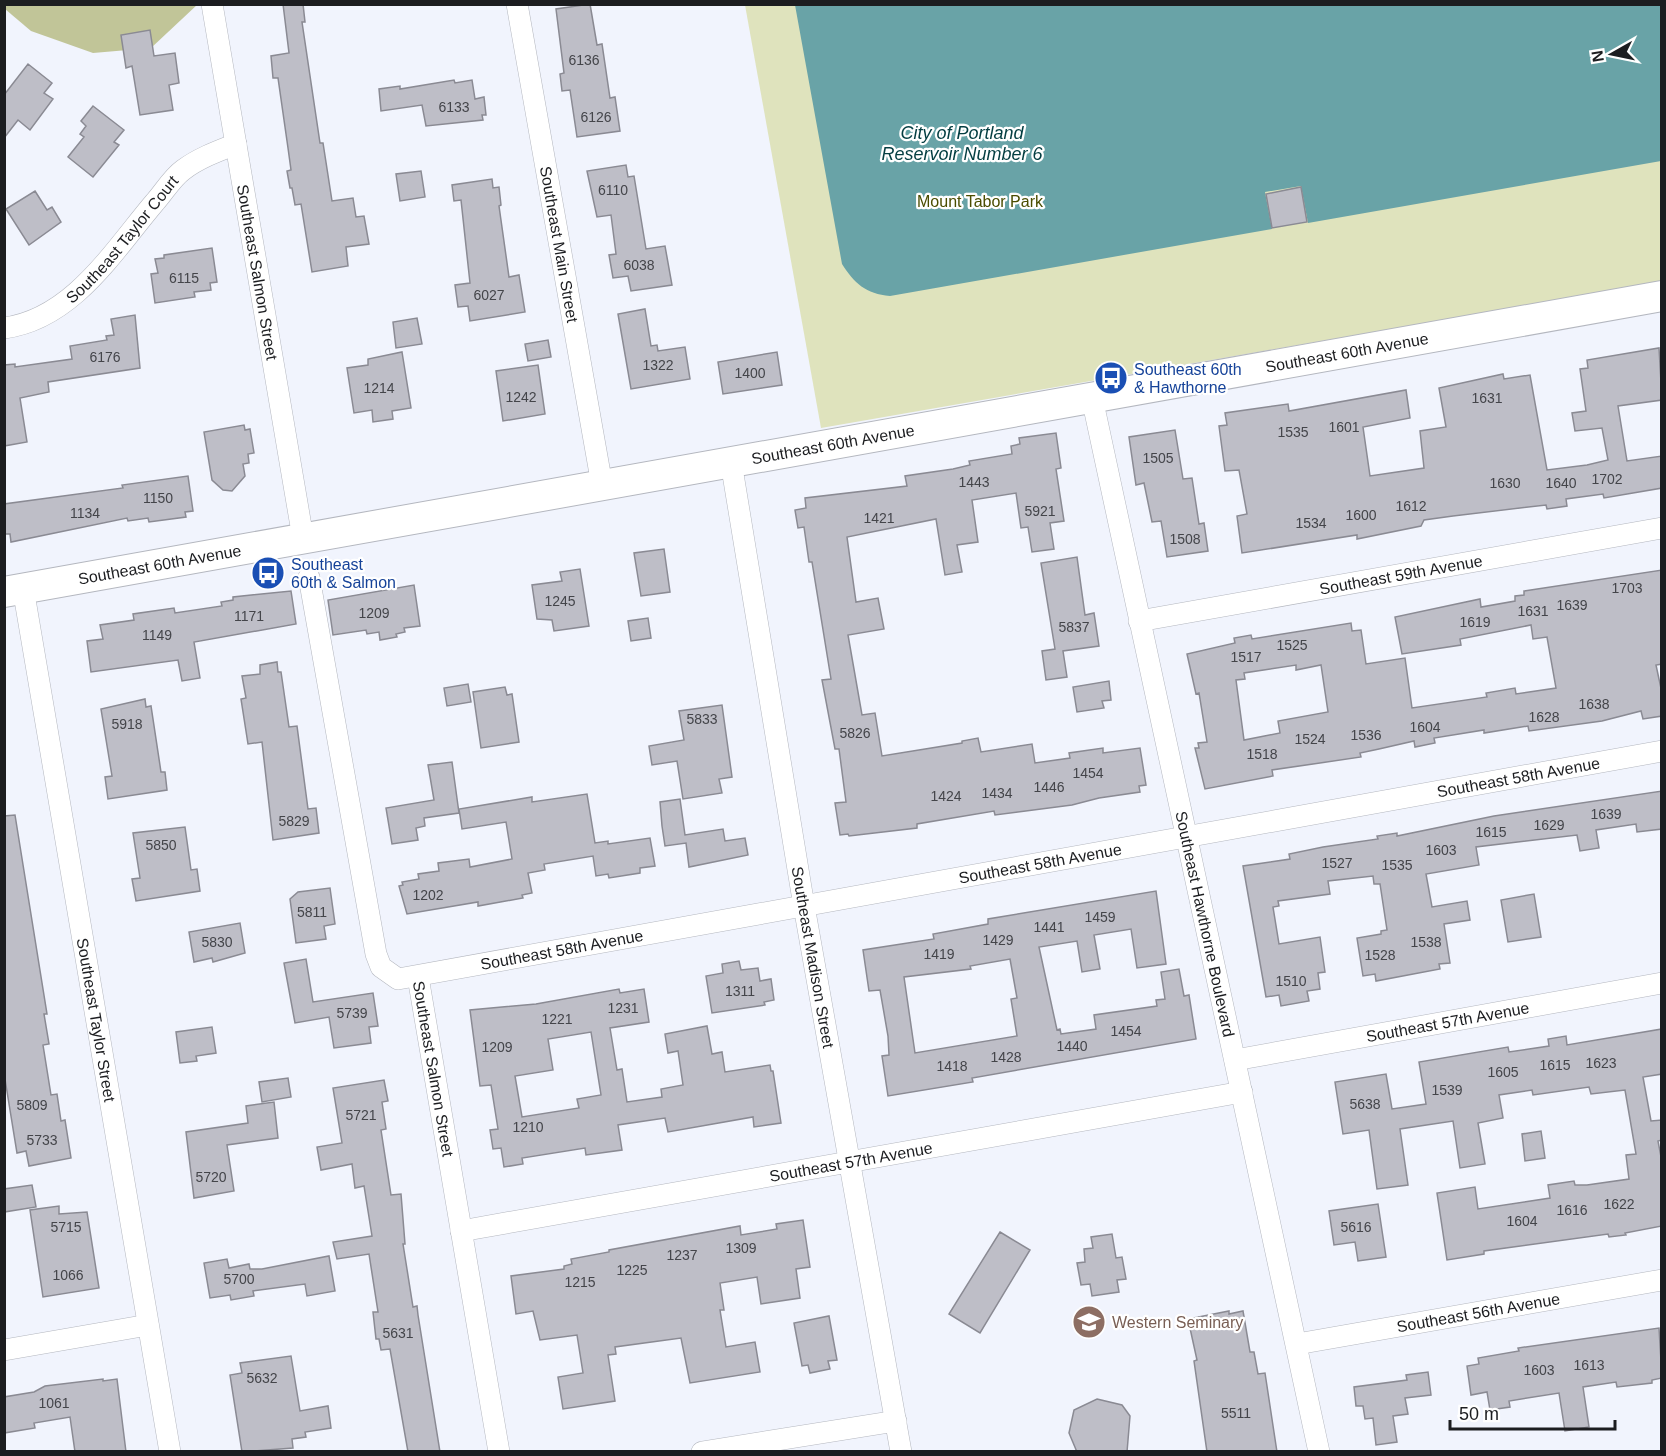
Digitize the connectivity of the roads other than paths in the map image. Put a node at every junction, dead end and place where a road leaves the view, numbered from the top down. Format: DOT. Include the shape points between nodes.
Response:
graph roads {
  1 [pos="212,4"];
  2 [pos="517,4"];
  3 [pos="236,144"];
  4 [pos="1662,296"];
  5 [pos="4,328"];
  6 [pos="1092,398"];
  7 [pos="730,462"];
  8 [pos="602,485"];
  9 [pos="1662,528"];
  10 [pos="303,538"];
  11 [pos="309,577"];
  12 [pos="14,590"];
  13 [pos="1139,621"];
  14 [pos="1662,751"];
  15 [pos="1186,835"];
  16 [pos="804,906"];
  17 [pos="418,977"];
  18 [pos="1662,983"];
  19 [pos="1235,1060"];
  20 [pos="1242,1092"];
  21 [pos="851,1163"];
  22 [pos="461,1232"];
  23 [pos="1662,1280"];
  24 [pos="148,1326"];
  25 [pos="1297,1344"];
  26 [pos="4,1350"];
  27 [pos="896,1420"];
  28 [pos="170,1452"];
  29 [pos="499,1452"];
  30 [pos="702,1452"];
  31 [pos="901,1452"];
  32 [pos="1318,1452"];
  1 -- 3 [label="street, Southeast Salmon Street"];
  2 -- 8 [label="street, Southeast Main Street"];
  3 -- 5 [label="street, Southeast Taylor Court" via="181,171 84,286 54,311 21,326"];
  3 -- 10 [label="street, Southeast Salmon Street"];
  4 -- 6 [label="main road, Southeast 60th Avenue"];
  6 -- 7 [label="main road, Southeast 60th Avenue"];
  6 -- 13 [label="street, Southeast Hawthorne Boulevard"];
  7 -- 8 [label="main road, Southeast 60th Avenue"];
  7 -- 16 [label="street, Southeast Madison Street"];
  8 -- 10 [label="main road, Southeast 60th Avenue"];
  9 -- 13 [label="street, Southeast 59th Avenue"];
  10 -- 12 [label="main road, Southeast 60th Avenue"];
  11 -- 17 [label="street, Southeast Salmon Street" via="378,962 385,972 398,979"];
  12 -- 24 [label="street, Southeast Taylor Street"];
  13 -- 15 [label="street, Southeast Hawthorne Boulevard"];
  14 -- 15 [label="street, Southeast 58th Avenue"];
  15 -- 16 [label="street, Southeast 58th Avenue"];
  15 -- 19 [label="street, Southeast Hawthorne Boulevard"];
  16 -- 17 [label="street, Southeast 58th Avenue"];
  16 -- 21 [label="street, Southeast Madison Street"];
  17 -- 22 [label="street, Southeast Salmon Street"];
  18 -- 19 [label="street, Southeast 57th Avenue"];
  19 -- 20 [label="street, Southeast Hawthorne Boulevard"];
  20 -- 21 [label="street, Southeast 57th Avenue"];
  20 -- 25 [label="street, Southeast Hawthorne Boulevard"];
  21 -- 22 [label="street, Southeast 57th Avenue"];
  21 -- 27 [label="street, Southeast Madison Street"];
  22 -- 29 [label="street, Southeast Salmon Street"];
  23 -- 25 [label="street, Southeast 56th Avenue"];
  24 -- 26 [label="street"];
  24 -- 28 [label="street, Southeast Taylor Street"];
  25 -- 32 [label="street, Southeast Hawthorne Boulevard"];
  27 -- 30 [label="street"];
  27 -- 31 [label="street, Southeast Madison Street"];
}
